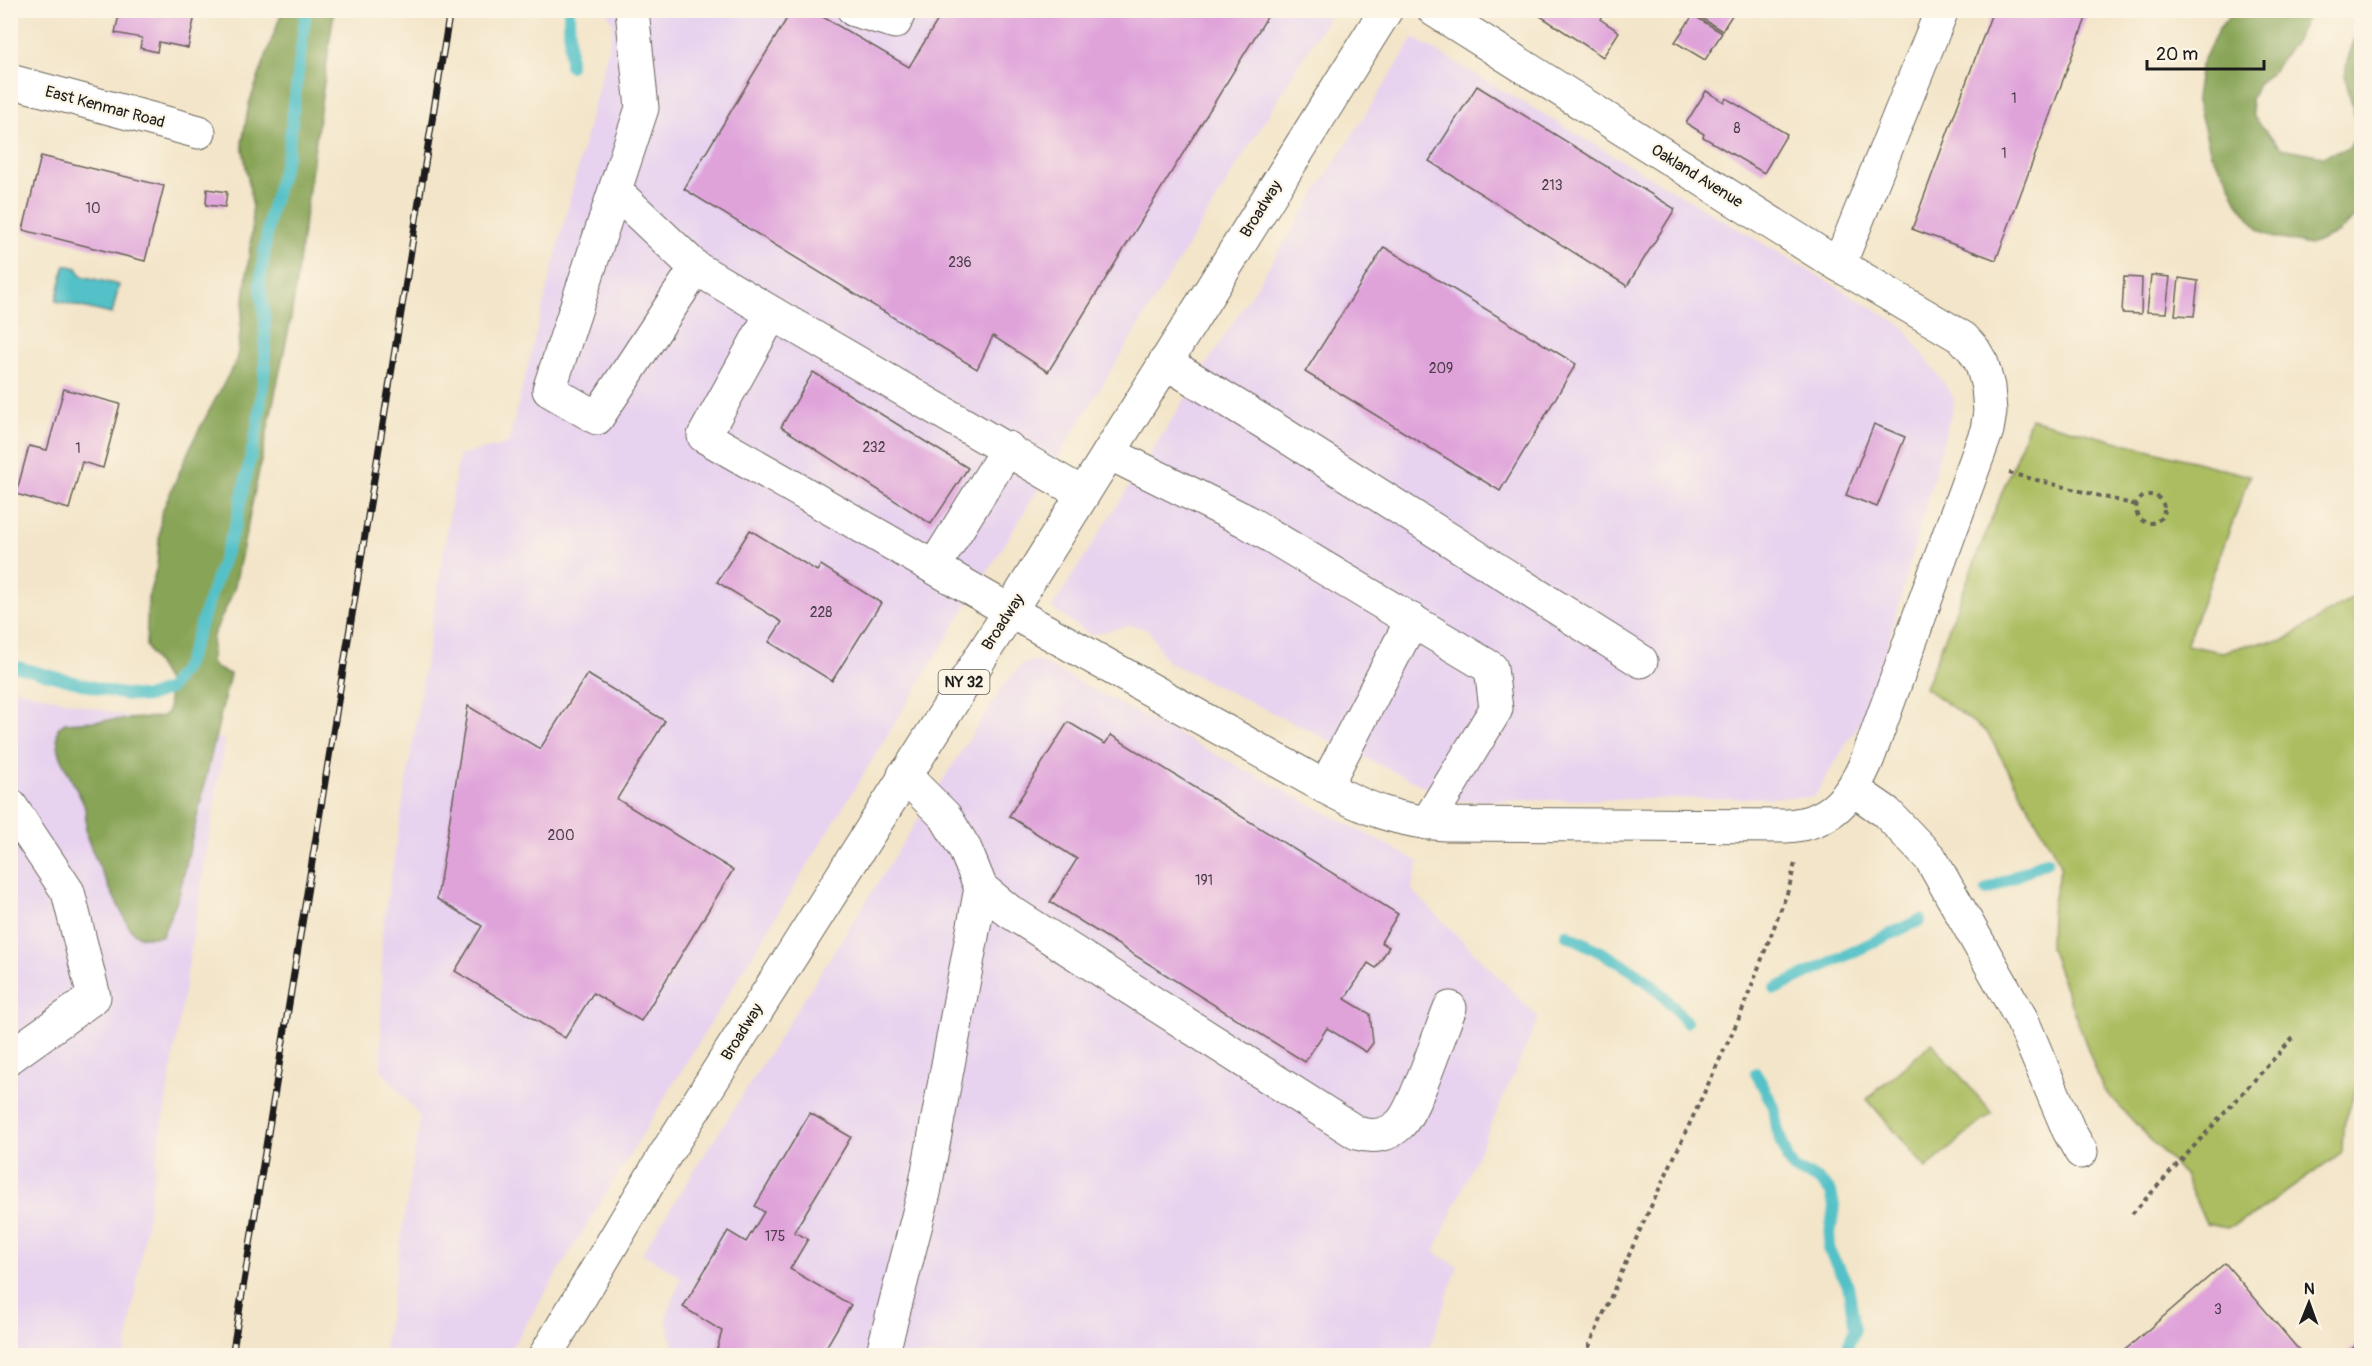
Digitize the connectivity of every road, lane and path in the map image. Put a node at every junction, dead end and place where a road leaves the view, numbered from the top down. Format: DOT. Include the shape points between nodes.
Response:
graph roads {
  1 [pos="632,10"];
  2 [pos="855,10"];
  3 [pos="900,10"];
  4 [pos="1386,10"];
  5 [pos="1434,10"];
  6 [pos="1942,10"];
  7 [pos="10,81"];
  8 [pos="199,132"];
  9 [pos="615,191"];
  10 [pos="1839,265"];
  11 [pos="696,268"];
  12 [pos="772,313"];
  13 [pos="1165,362"];
  14 [pos="1008,448"];
  15 [pos="1109,453"];
  16 [pos="1977,465"];
  17 [pos="1083,494"];
  18 [pos="2136,505"];
  19 [pos="934,567"];
  20 [pos="1010,611"];
  21 [pos="1412,620"];
  22 [pos="1641,661"];
  23 [pos="904,775"];
  24 [pos="1324,787"];
  25 [pos="1854,790"];
  26 [pos="10,805"];
  27 [pos="1427,823"];
  28 [pos="1797,826"];
  29 [pos="981,888"];
  30 [pos="1450,1008"];
  31 [pos="2293,1038"];
  32 [pos="10,1057"];
  33 [pos="2081,1152"];
  34 [pos="2132,1214"];
  35 [pos="545,1356"];
  36 [pos="882,1356"];
  37 [pos="1585,1356"];
  1 -- 9 [label="main road" via="642,108"];
  2 -- 3 [label="main road" via="895,22"];
  4 -- 13 [label="main road, Broadway / NY 32"];
  5 -- 10 [label="main road, Oakland Avenue"];
  6 -- 10 [label="main road"];
  7 -- 8 [label="main road, East Kenmar Road"];
  9 -- 11 [label="main road"];
  9 -- 11 [label="main road" via="549,390 597,418"];
  10 -- 16 [label="main road, Oakland Avenue" via="1964,338 1982,364 1990,399 1987,430"];
  11 -- 12 [label="main road"];
  12 -- 14 [label="main road"];
  12 -- 19 [label="main road" via="704,436"];
  13 -- 15 [label="main road, Broadway / NY 32"];
  13 -- 22 [label="main road"];
  14 -- 17 [label="main road"];
  14 -- 19 [label="main road"];
  15 -- 17 [label="main road, Broadway / NY 32"];
  15 -- 21 [label="main road" via="1246,521"];
  16 -- 18 [label="path"];
  16 -- 25 [label="main road"];
  17 -- 20 [label="main road, Broadway / NY 32"];
  18 -- 18 [label="path" via="2146,495 2157,496 2164,504 2164,512 2157,521 2147,522 2138,515"];
  19 -- 20 [label="main road"];
  20 -- 23 [label="main road, Broadway / NY 32"];
  20 -- 24 [label="main road"];
  21 -- 24 [label="main road"];
  21 -- 27 [label="main road" via="1491,668 1496,709"];
  23 -- 29 [label="main road" via="945,816"];
  23 -- 35 [label="main road, Broadway / NY 32" via="664,1155"];
  24 -- 27 [label="main road" via="1375,812"];
  25 -- 28 [label="main road" via="1840,807 1823,818"];
  25 -- 33 [label="main road" via="1886,812 1931,859 2022,1020"];
  26 -- 32 [label="main road" via="68,892 94,997"];
  27 -- 28 [label="main road"];
  28 -- 37 [label="path" via="1797,854 1789,888 1740,1016"];
  29 -- 30 [label="main road" via="1008,911 1365,1136 1384,1134 1405,1118"];
  29 -- 36 [label="main road" via="924,1193"];
  31 -- 34 [label="path"];
}
